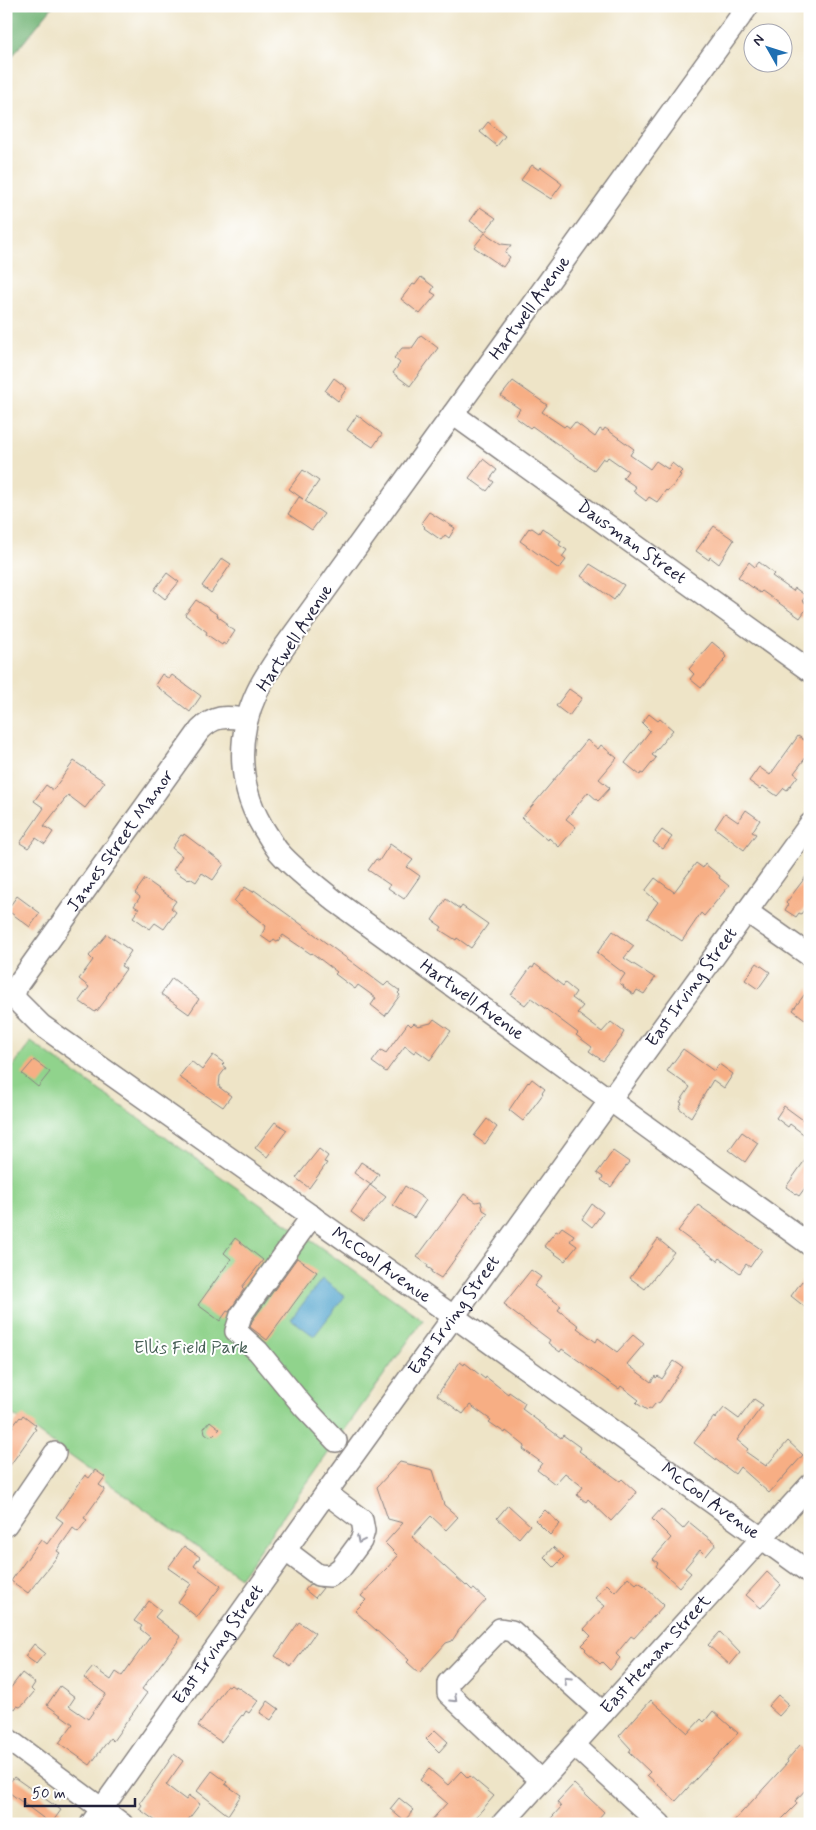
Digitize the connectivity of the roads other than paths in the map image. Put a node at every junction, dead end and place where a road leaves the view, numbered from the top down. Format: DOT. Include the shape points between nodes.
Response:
graph roads {
  1 [pos="748,6"];
  2 [pos="453,414"];
  3 [pos="810,670"];
  4 [pos="248,719"];
  5 [pos="810,824"];
  6 [pos="746,911"];
  7 [pos="810,956"];
  8 [pos="10,992"];
  9 [pos="609,1100"];
  10 [pos="312,1216"];
  11 [pos="810,1245"];
  12 [pos="453,1316"];
  13 [pos="336,1441"];
  14 [pos="55,1453"];
  15 [pos="810,1485"];
  16 [pos="326,1493"];
  17 [pos="6,1525"];
  18 [pos="762,1538"];
  19 [pos="284,1550"];
  20 [pos="810,1573"];
  21 [pos="603,1713"];
  22 [pos="6,1738"];
  23 [pos="574,1744"];
  24 [pos="541,1780"];
  25 [pos="96,1816"];
  26 [pos="122,1824"];
  27 [pos="502,1824"];
  28 [pos="660,1824"];
  1 -- 2 [label="street, Hartwell Avenue"];
  2 -- 3 [label="street, Dausman Street"];
  2 -- 4 [label="street, Hartwell Avenue" via="283,649 257,692"];
  4 -- 8 [label="street, James Street Manor" via="215,718 200,730"];
  4 -- 9 [label="street, Hartwell Avenue" via="243,732 244,782 258,822 278,852 335,901"];
  5 -- 6 [label="street, East Irving Street"];
  6 -- 7 [label="street"];
  6 -- 9 [label="street, East Irving Street"];
  8 -- 10 [label="street, McCool Avenue" via="41,1025"];
  9 -- 11 [label="street, Hartwell Avenue"];
  9 -- 12 [label="street, East Irving Street"];
  10 -- 12 [label="street, McCool Avenue"];
  10 -- 13 [label="street" via="241,1315 236,1331 258,1351"];
  12 -- 16 [label="street, East Irving Street"];
  12 -- 18 [label="street, McCool Avenue"];
  14 -- 17 [label="street"];
  15 -- 18 [label="street, East Heman Street"];
  16 -- 19 [label="street, East Irving Street"];
  16 -- 19 [label="street, one-way" via="362,1520 361,1542 341,1568 330,1576 318,1575"];
  18 -- 20 [label="street, McCool Avenue"];
  18 -- 21 [label="street, East Heman Street"];
  19 -- 25 [label="street, East Irving Street"];
  21 -- 23 [label="street, East Heman Street"];
  21 -- 24 [label="street, one-way" via="512,1630 500,1629 448,1683 448,1693"];
  22 -- 25 [label="street"];
  23 -- 24 [label="street, East Heman Street"];
  23 -- 28 [label="street"];
  24 -- 27 [label="street, East Heman Street"];
  25 -- 26 [label="street"];
}
